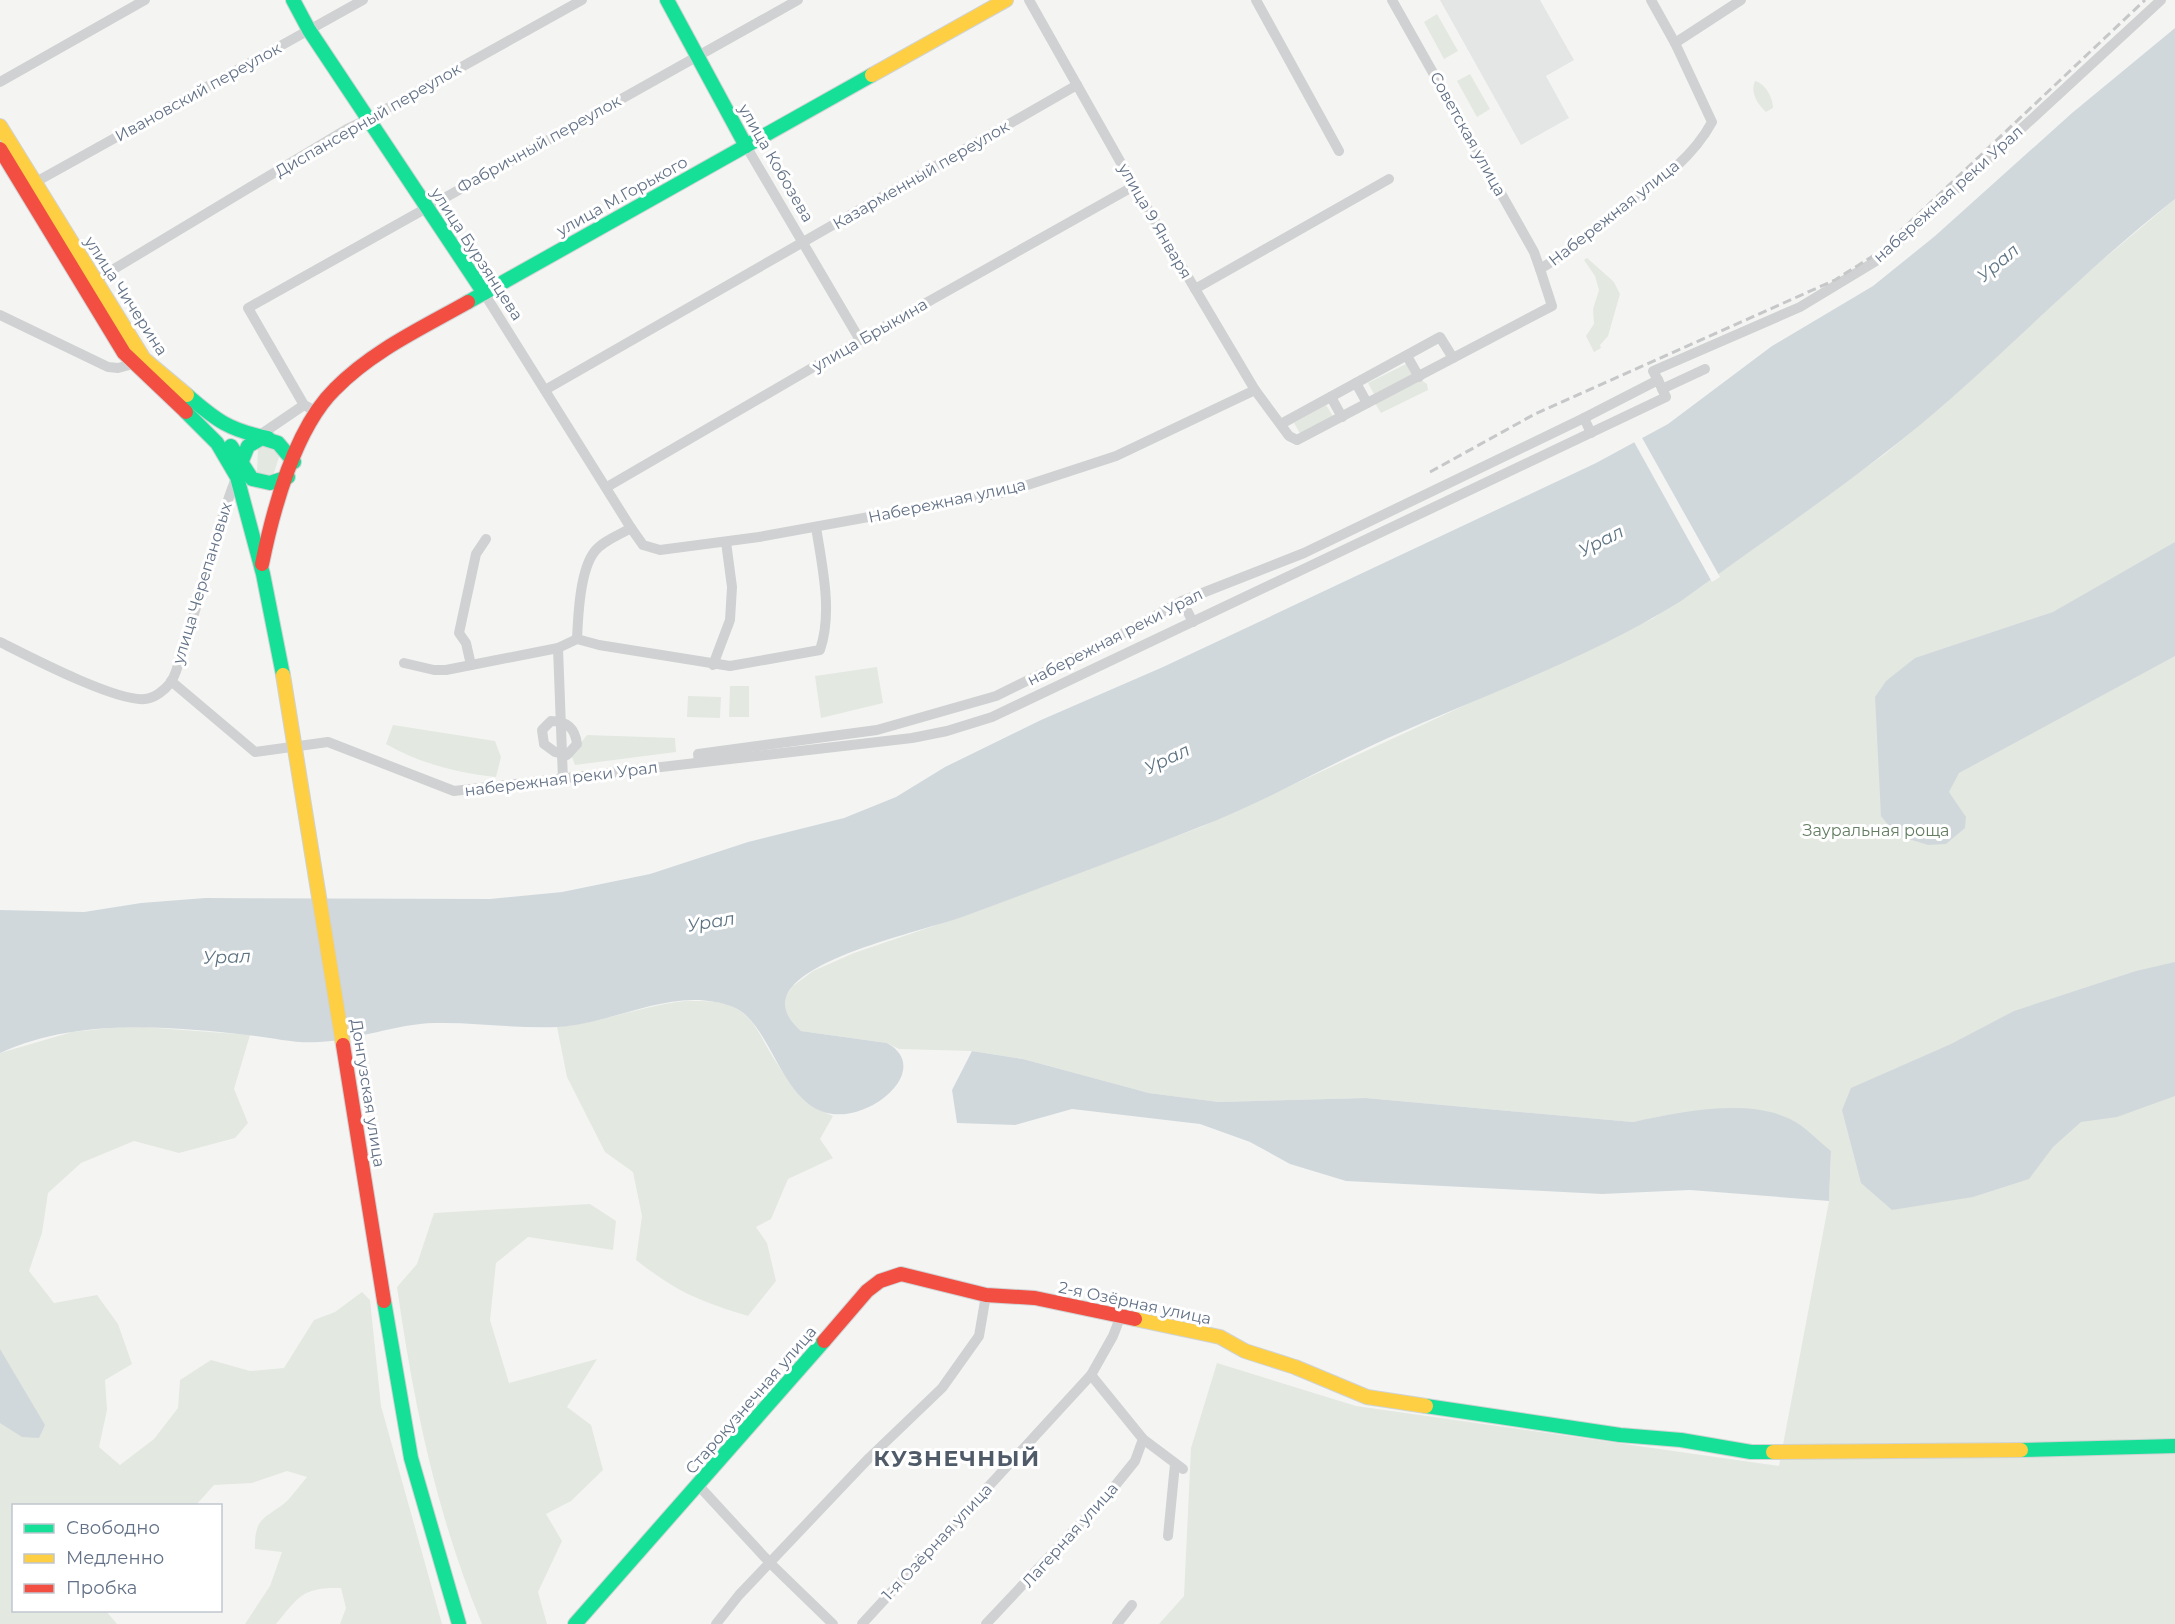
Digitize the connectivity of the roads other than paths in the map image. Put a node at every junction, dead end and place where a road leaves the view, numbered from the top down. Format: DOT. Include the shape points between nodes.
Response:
graph roads {
  1 [pos="145,0"];
  2 [pos="293,0"];
  3 [pos="363,0"];
  4 [pos="582,0"];
  5 [pos="667,0"];
  6 [pos="798,0"];
  7 [pos="1006,0"];
  8 [pos="1029,0"];
  9 [pos="1256,0"];
  10 [pos="1392,0"];
  11 [pos="1650,0"];
  12 [pos="1741,0"];
  13 [pos="2161,0"];
  14 [pos="309,30"];
  15 [pos="1675,43"];
  16 [pos="698,56"];
  17 [pos="0,82"];
  18 [pos="1077,85"];
  19 [pos="368,119"];
  20 [pos="0,126"];
  21 [pos="746,146"];
  22 [pos="0,148"];
  23 [pos="1339,151"];
  24 [pos="1389,179"];
  25 [pos="34,183"];
  26 [pos="1134,186"];
  27 [pos="426,207"];
  28 [pos="804,243"];
  29 [pos="1540,269"];
  30 [pos="94,280"];
  31 [pos="1195,289"];
  32 [pos="484,293"];
  33 [pos="0,315"];
  34 [pos="860,340"];
  35 [pos="1407,356"];
  36 [pos="1453,358"];
  37 [pos="133,364"];
  38 [pos="1705,369"];
  39 [pos="1419,377"];
  40 [pos="1356,383"];
  41 [pos="1660,385"];
  42 [pos="545,390"];
  43 [pos="1255,390"];
  44 [pos="1331,397"];
  45 [pos="1367,403"];
  46 [pos="304,405"];
  47 [pos="317,412"];
  48 [pos="1342,417"];
  49 [pos="1584,418"];
  50 [pos="1281,424"];
  51 [pos="1591,434"];
  52 [pos="1289,436"];
  53 [pos="1529,445"];
  54 [pos="250,453"];
  55 [pos="1536,459"];
  56 [pos="294,462"];
  57 [pos="288,477"];
  58 [pos="608,488"];
  59 [pos="1416,498"];
  60 [pos="1422,512"];
  61 [pos="816,527"];
  62 [pos="631,528"];
  63 [pos="1349,532"];
  64 [pos="486,539"];
  65 [pos="726,542"];
  66 [pos="1356,544"];
  67 [pos="262,564"];
  68 [pos="1234,580"];
  69 [pos="1243,598"];
  70 [pos="1182,601"];
  71 [pos="1192,622"];
  72 [pos="577,639"];
  73 [pos="0,642"];
  74 [pos="1106,643"];
  75 [pos="558,648"];
  76 [pos="1114,660"];
  77 [pos="404,663"];
  78 [pos="471,665"];
  79 [pos="714,665"];
  80 [pos="1051,670"];
  81 [pos="171,681"];
  82 [pos="1059,686"];
  83 [pos="996,696"];
  84 [pos="1002,711"];
  85 [pos="560,722"];
  86 [pos="561,754"];
  87 [pos="699,762"];
  88 [pos="563,780"];
  89 [pos="986,1295"];
  90 [pos="1120,1318"];
  91 [pos="1091,1375"];
  92 [pos="1143,1439"];
  93 [pos="2175,1446"];
  94 [pos="699,1486"];
  95 [pos="1168,1536"];
  96 [pos="770,1563"];
  97 [pos="1132,1605"];
  98 [pos="459,1624"];
  99 [pos="574,1624"];
  100 [pos="716,1624"];
  101 [pos="833,1624"];
  102 [pos="862,1624"];
  103 [pos="986,1624"];
  104 [pos="1117,1624"];
  1 -- 17 [label="street"];
  2 -- 14 [label="main road, улица Бурзянцева"];
  3 -- 14 [label="street, Ивановский переулок"];
  4 -- 19 [label="street, Диспансерный переулок"];
  5 -- 16 [label="main road, улица Кобозева"];
  6 -- 16 [label="street, Фабричный переулок"];
  7 -- 21 [label="main road, улица М.Горького"];
  8 -- 18 [label="street, улица 9 Января"];
  9 -- 23 [label="street"];
  10 -- 29 [label="street, Советская улица"];
  11 -- 15 [label="street"];
  12 -- 15 [label="street"];
  13 -- 41 [label="street, набережная реки Урал" via="1881,258 1800,307 1653,371"];
  14 -- 19 [label="main road, улица Бурзянцева"];
  14 -- 25 [label="street, Ивановский переулок"];
  15 -- 29 [label="street, Набережная улица" via="1712,122 1696,148 1659,182 1562,257"];
  16 -- 21 [label="main road, улица Кобозева"];
  16 -- 27 [label="street, Фабричный переулок"];
  18 -- 26 [label="street, улица 9 Января"];
  18 -- 28 [label="street, Казарменный переулок"];
  19 -- 27 [label="main road, улица Бурзянцева"];
  19 -- 30 [label="street, Диспансерный переулок"];
  20 -- 25 [label="main road, улица Чичерина"];
  21 -- 28 [label="street, улица Кобозева"];
  21 -- 32 [label="main road, улица М.Горького"];
  22 -- 37 [label="main road, улица Чичерина"];
  24 -- 31 [label="street"];
  25 -- 30 [label="main road, улица Чичерина"];
  26 -- 31 [label="street, улица 9 Января"];
  26 -- 34 [label="street, улица Брыкина"];
  27 -- 32 [label="main road, улица Бурзянцева"];
  27 -- 46 [label="street, Фабричный переулок" via="248,308"];
  28 -- 34 [label="street, улица Кобозева"];
  28 -- 42 [label="street, Казарменный переулок"];
  29 -- 36 [label="street, Набережная улица" via="1552,306"];
  30 -- 54 [label="main road, улица Чичерина" via="155,370 217,421 240,432"];
  31 -- 43 [label="street, улица 9 Января"];
  32 -- 42 [label="street, улица Бурзянцева"];
  32 -- 47 [label="main road, улица М.Горького" via="364,365 334,389"];
  33 -- 37 [label="street" via="108,367"];
  34 -- 58 [label="street, улица Брыкина"];
  35 -- 36 [label="street" via="1440,337"];
  35 -- 39 [label="street"];
  35 -- 40 [label="street"];
  36 -- 39 [label="street, Набережная улица"];
  37 -- 54 [label="main road, улица Чичерина" via="218,444"];
  38 -- 41 [label="street, набережная реки Урал"];
  39 -- 45 [label="street, Набережная улица"];
  40 -- 44 [label="street"];
  40 -- 45 [label="street"];
  41 -- 49 [label="street, набережная реки Урал"];
  41 -- 51 [label="street, набережная реки Урал" via="1666,396"];
  42 -- 58 [label="street, улица Бурзянцева"];
  43 -- 50 [label="street, улица 9 Января"];
  43 -- 61 [label="street, Набережная улица" via="1116,456 1017,489"];
  44 -- 48 [label="street"];
  44 -- 50 [label="street"];
  45 -- 48 [label="street, Набережная улица"];
  46 -- 47 [label="street"];
  46 -- 54 [label="street"];
  47 -- 56 [label="main road, улица М.Горького"];
  48 -- 52 [label="street, Набережная улица" via="1298,440"];
  49 -- 51 [label="street"];
  49 -- 53 [label="street, набережная реки Урал"];
  50 -- 52 [label="street, улица 9 Января"];
  51 -- 55 [label="street, набережная реки Урал"];
  53 -- 55 [label="street"];
  53 -- 59 [label="street, набережная реки Урал"];
  54 -- 56 [label="main road" via="284,447"];
  54 -- 57 [label="main road" via="252,479 256,482 273,483"];
  54 -- 67 [label="main road, Донгузская улица"];
  54 -- 81 [label="street, улица Черепановых" via="218,525 201,594"];
  55 -- 60 [label="street, набережная реки Урал"];
  56 -- 57 [label="main road, улица М.Горького"];
  57 -- 67 [label="main road, улица М.Горького" via="266,540"];
  58 -- 62 [label="street, улица Бурзянцева"];
  59 -- 60 [label="street"];
  59 -- 63 [label="street, набережная реки Урал"];
  60 -- 66 [label="street, набережная реки Урал"];
  61 -- 65 [label="street, Набережная улица"];
  61 -- 79 [label="street" via="825,585 824,639 820,650 746,665"];
  62 -- 65 [label="street, Набережная улица" via="643,544 660,550"];
  62 -- 72 [label="street" via="596,550 590,560"];
  63 -- 66 [label="street"];
  63 -- 68 [label="street, набережная реки Урал"];
  64 -- 78 [label="street" via="476,554 459,633 466,643"];
  65 -- 79 [label="street" via="732,587 730,620"];
  66 -- 69 [label="street, набережная реки Урал"];
  67 -- 98 [label="main road, Донгузская улица, bridge" via="411,1458"];
  68 -- 69 [label="street"];
  68 -- 70 [label="street, набережная реки Урал"];
  69 -- 71 [label="street, набережная реки Урал"];
  70 -- 71 [label="street"];
  70 -- 74 [label="street, набережная реки Урал"];
  71 -- 76 [label="street, набережная реки Урал"];
  72 -- 75 [label="street"];
  72 -- 79 [label="street"];
  73 -- 81 [label="street, улица Черепановых" via="113,693 139,699 156,695"];
  74 -- 76 [label="street"];
  74 -- 80 [label="street, набережная реки Урал"];
  75 -- 78 [label="street"];
  75 -- 85 [label="street"];
  76 -- 82 [label="street, набережная реки Урал"];
  77 -- 78 [label="street" via="434,670"];
  80 -- 82 [label="street"];
  80 -- 83 [label="street, набережная реки Урал"];
  81 -- 88 [label="street, набережная реки Урал" via="255,752 328,742 454,791"];
  82 -- 84 [label="street, набережная реки Урал"];
  83 -- 84 [label="street"];
  83 -- 87 [label="street, набережная реки Урал" via="877,730 698,754"];
  84 -- 87 [label="street, набережная реки Урал" via="947,732 912,738"];
  85 -- 86 [label="street"];
  85 -- 86 [label="street" via="574,732 577,744 567,755"];
  85 -- 86 [label="street" via="551,721 542,730 544,744"];
  86 -- 88 [label="street"];
  87 -- 88 [label="street, набережная реки Урал"];
  89 -- 90 [label="main road, 2-я Озёрная улица" via="1035,1298"];
  89 -- 94 [label="main road, Старокузнечная улица" via="901,1274 880,1281 867,1291"];
  89 -- 96 [label="street" via="979,1336 942,1388"];
  90 -- 91 [label="street, 1-я Озёрная улица"];
  90 -- 93 [label="main road, 2-я Озёрная улица" via="1220,1337 1245,1351 1367,1397 1751,1452"];
  91 -- 92 [label="street"];
  91 -- 102 [label="street, 1-я Озёрная улица"];
  92 -- 95 [label="street" via="1179,1467"];
  92 -- 103 [label="street, Лагерная улица" via="1135,1461 1110,1492"];
  94 -- 96 [label="street"];
  94 -- 99 [label="main road, Старокузнечная улица"];
  96 -- 100 [label="street"];
  96 -- 101 [label="street"];
  97 -- 104 [label="street"];
}
